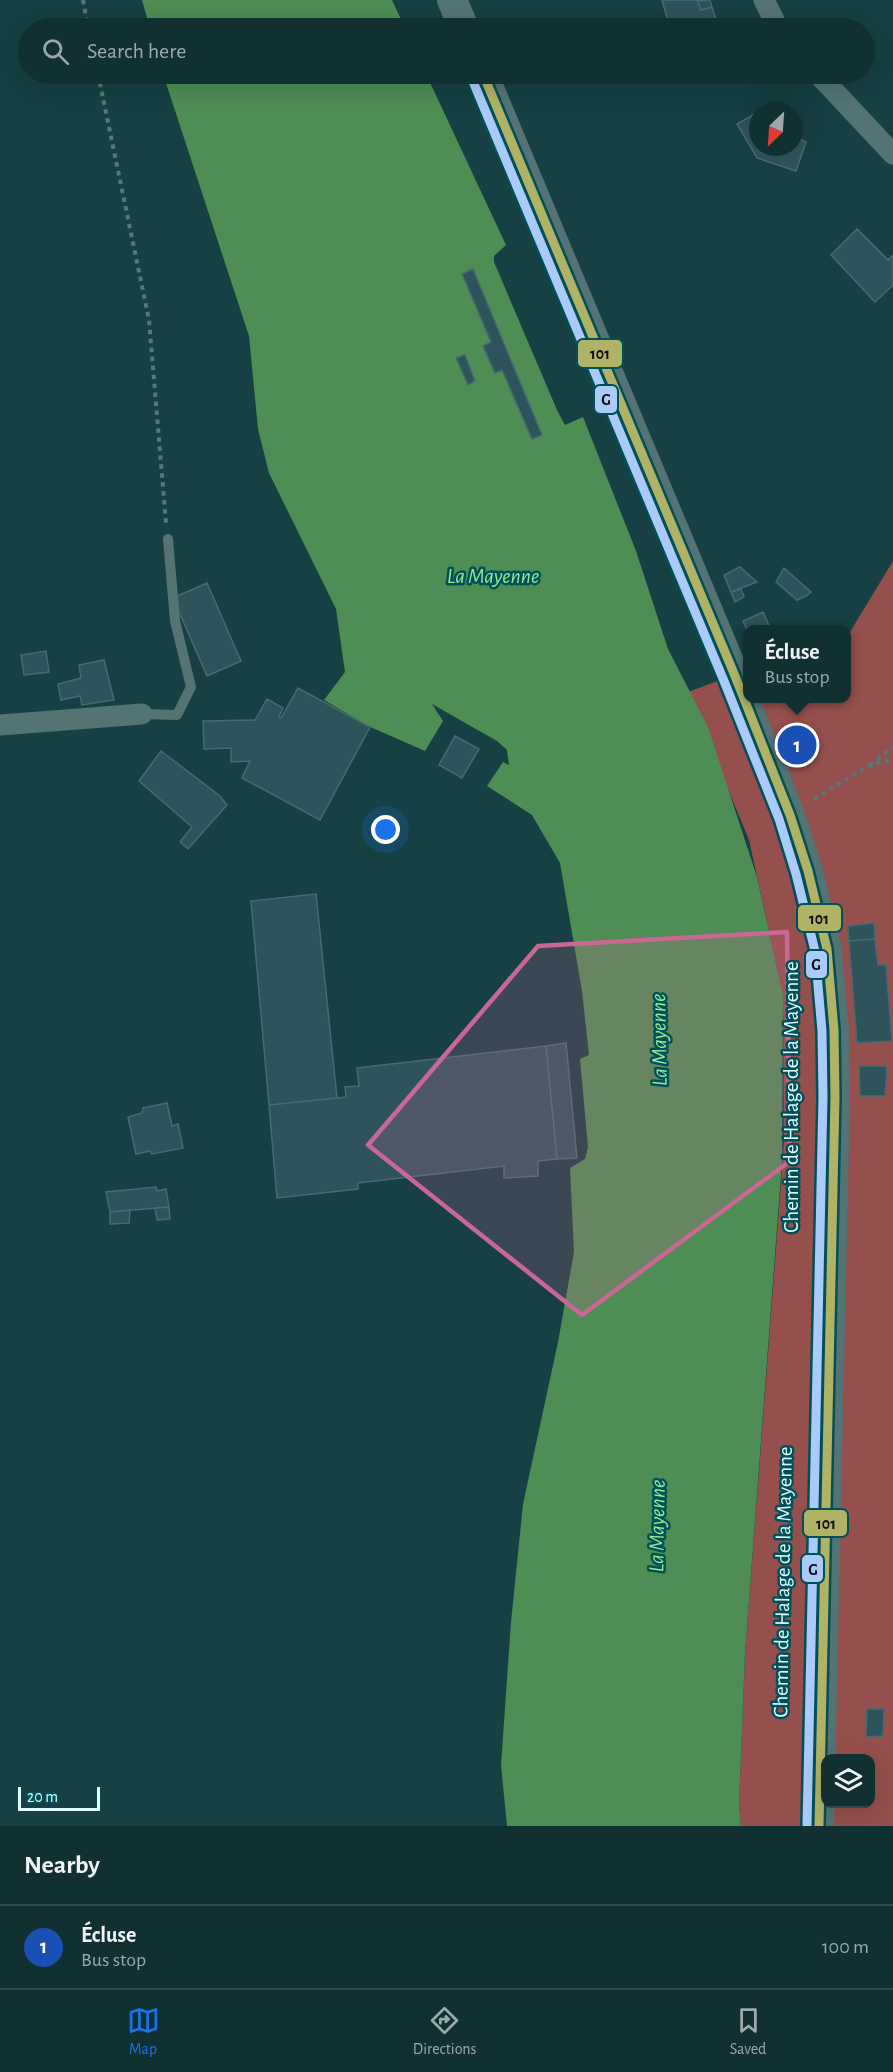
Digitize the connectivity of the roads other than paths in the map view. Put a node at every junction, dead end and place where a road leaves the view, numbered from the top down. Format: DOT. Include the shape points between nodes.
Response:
graph roads {
  1 [pos="452,0"];
  2 [pos="764,0"];
  3 [pos="460,18"];
  4 [pos="773,18"];
  5 [pos="487,84"];
  6 [pos="827,84"];
  7 [pos="893,154"];
  8 [pos="168,539"];
  9 [pos="743,697"];
  10 [pos="745,703"];
  11 [pos="142,714"];
  12 [pos="0,725"];
  13 [pos="819,1826"];
  1 -- 3 [label="main road"];
  2 -- 4 [label="street"];
  5 -- 9 [label="main road"];
  6 -- 7 [label="street"];
  8 -- 11 [label="lane" via="175,621 190,687 177,715"];
  10 -- 13 [label="main road" via="790,815 822,926 834,1030"];
  11 -- 12 [label="street"];
}
